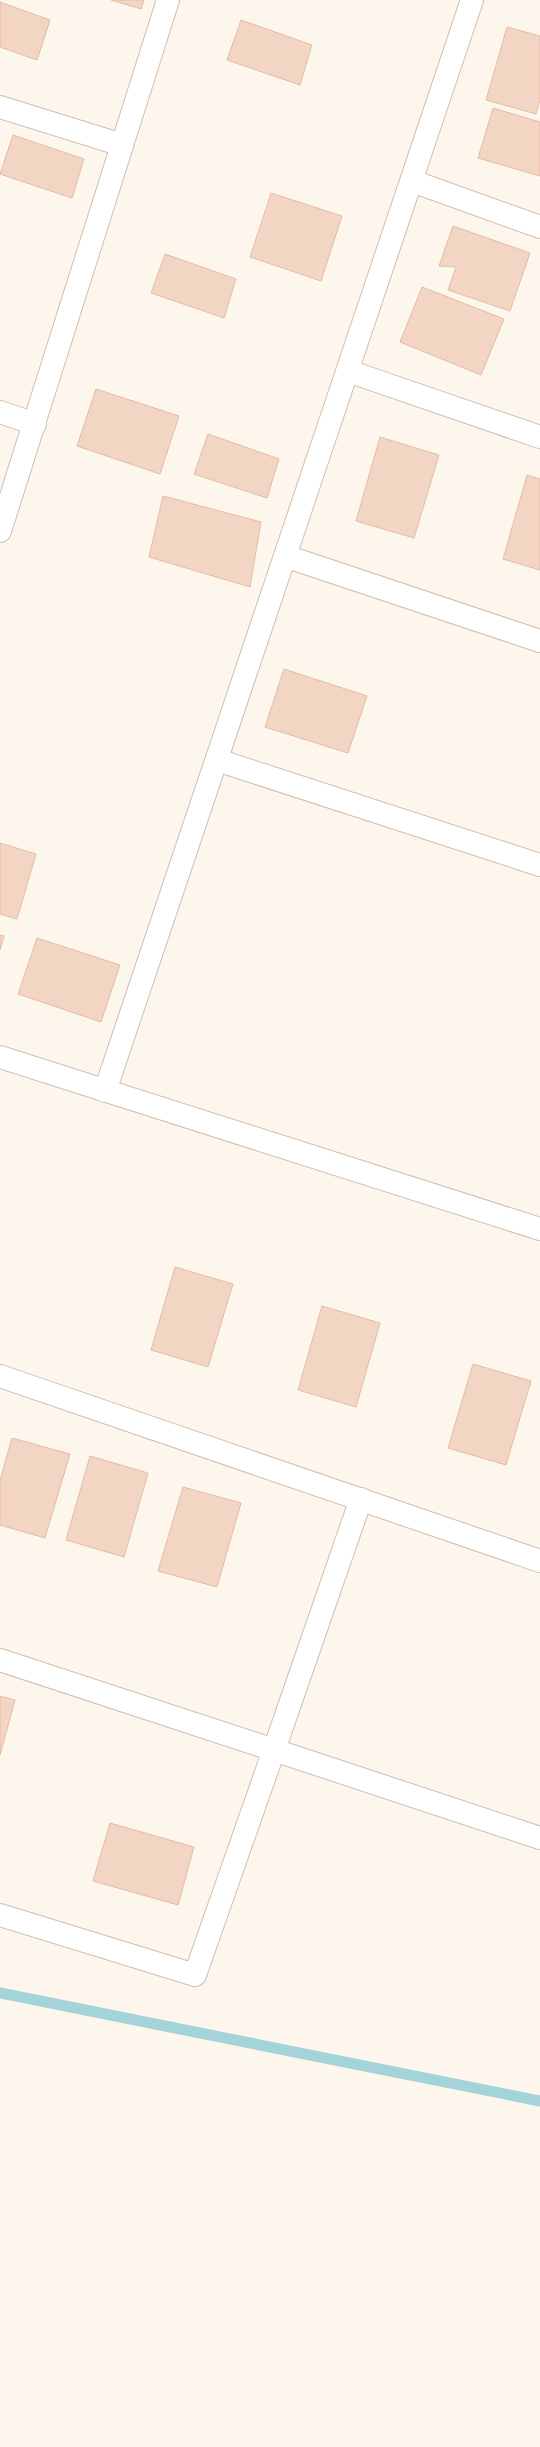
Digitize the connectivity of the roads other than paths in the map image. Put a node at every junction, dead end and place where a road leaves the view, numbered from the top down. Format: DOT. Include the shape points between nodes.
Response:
graph roads {
  1 [pos="168,0"];
  2 [pos="472,0"];
  3 [pos="0,108"];
  4 [pos="122,145"];
  5 [pos="412,181"];
  6 [pos="540,227"];
  7 [pos="348,371"];
  8 [pos="0,412"];
  9 [pos="35,424"];
  10 [pos="540,437"];
  11 [pos="0,531"];
  12 [pos="285,556"];
  13 [pos="540,641"];
  14 [pos="217,760"];
  15 [pos="540,865"];
  16 [pos="0,1057"];
  17 [pos="105,1091"];
  18 [pos="540,1229"];
  19 [pos="0,1376"];
  20 [pos="361,1499"];
  21 [pos="540,1561"];
  22 [pos="0,1660"];
  23 [pos="274,1750"];
  24 [pos="540,1838"];
  25 [pos="0,1915"];
  1 -- 4 [label="street"];
  2 -- 5 [label="street"];
  3 -- 4 [label="street"];
  4 -- 9 [label="street"];
  5 -- 6 [label="street"];
  5 -- 7 [label="street"];
  7 -- 10 [label="street"];
  7 -- 12 [label="street"];
  8 -- 9 [label="street"];
  9 -- 11 [label="street"];
  12 -- 13 [label="street"];
  12 -- 14 [label="street"];
  14 -- 15 [label="street"];
  14 -- 17 [label="street"];
  16 -- 17 [label="street"];
  17 -- 18 [label="street"];
  19 -- 20 [label="street"];
  20 -- 21 [label="street"];
  20 -- 23 [label="street"];
  22 -- 23 [label="street"];
  23 -- 24 [label="street"];
  23 -- 25 [label="street" via="195,1975"];
}
